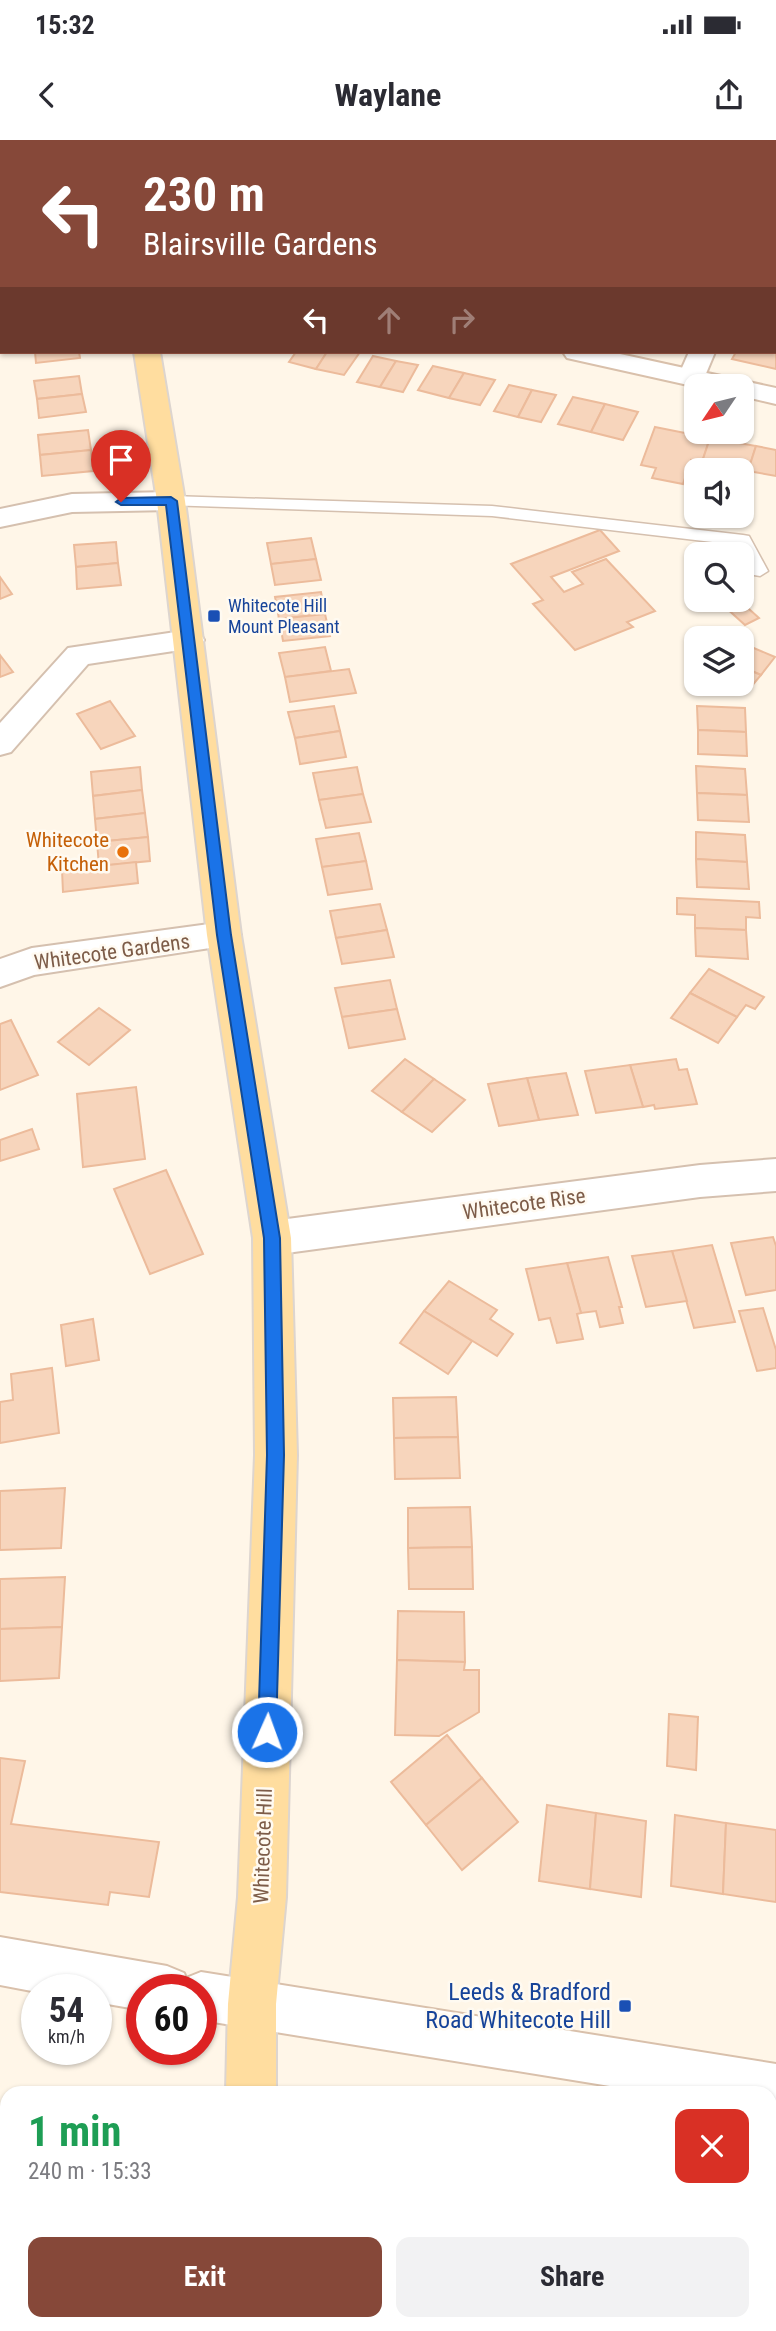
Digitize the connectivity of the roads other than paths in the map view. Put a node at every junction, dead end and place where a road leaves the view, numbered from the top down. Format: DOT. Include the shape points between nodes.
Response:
graph roads {
  1 [pos="147,354"];
  2 [pos="585,354"];
  3 [pos="701,354"];
  4 [pos="693,374"];
  5 [pos="684,375"];
  6 [pos="754,391"];
  7 [pos="776,396"];
  8 [pos="171,501"];
  9 [pos="0,519"];
  10 [pos="760,571"];
  11 [pos="189,640"];
  12 [pos="0,744"];
  13 [pos="224,935"];
  14 [pos="0,973"];
  15 [pos="776,1175"];
  16 [pos="272,1238"];
  17 [pos="0,1961"];
  18 [pos="126,1983"];
  19 [pos="217,1999"];
  20 [pos="252,2004"];
  21 [pos="251,2086"];
  22 [pos="758,2086"];
  1 -- 8 [label="main road, Whitecote Hill"];
  2 -- 5 [label="street"];
  3 -- 4 [label="street"];
  6 -- 7 [label="street"];
  8 -- 9 [label="street" via="72,503"];
  8 -- 10 [label="lane" via="492,511 743,540"];
  8 -- 11 [label="main road, Whitecote Hill"];
  11 -- 12 [label="street" via="79,655"];
  11 -- 13 [label="main road, Whitecote Hill"];
  13 -- 14 [label="street, Whitecote Gardens" via="32,962"];
  13 -- 16 [label="main road, Whitecote Hill"];
  15 -- 16 [label="street, Whitecote Rise"];
  16 -- 20 [label="main road, Whitecote Hill" via="276,1455 262,1897"];
  17 -- 18 [label="street"];
  19 -- 20 [label="street"];
  20 -- 21 [label="main road, Whitecote Hill"];
  20 -- 22 [label="street"];
}
